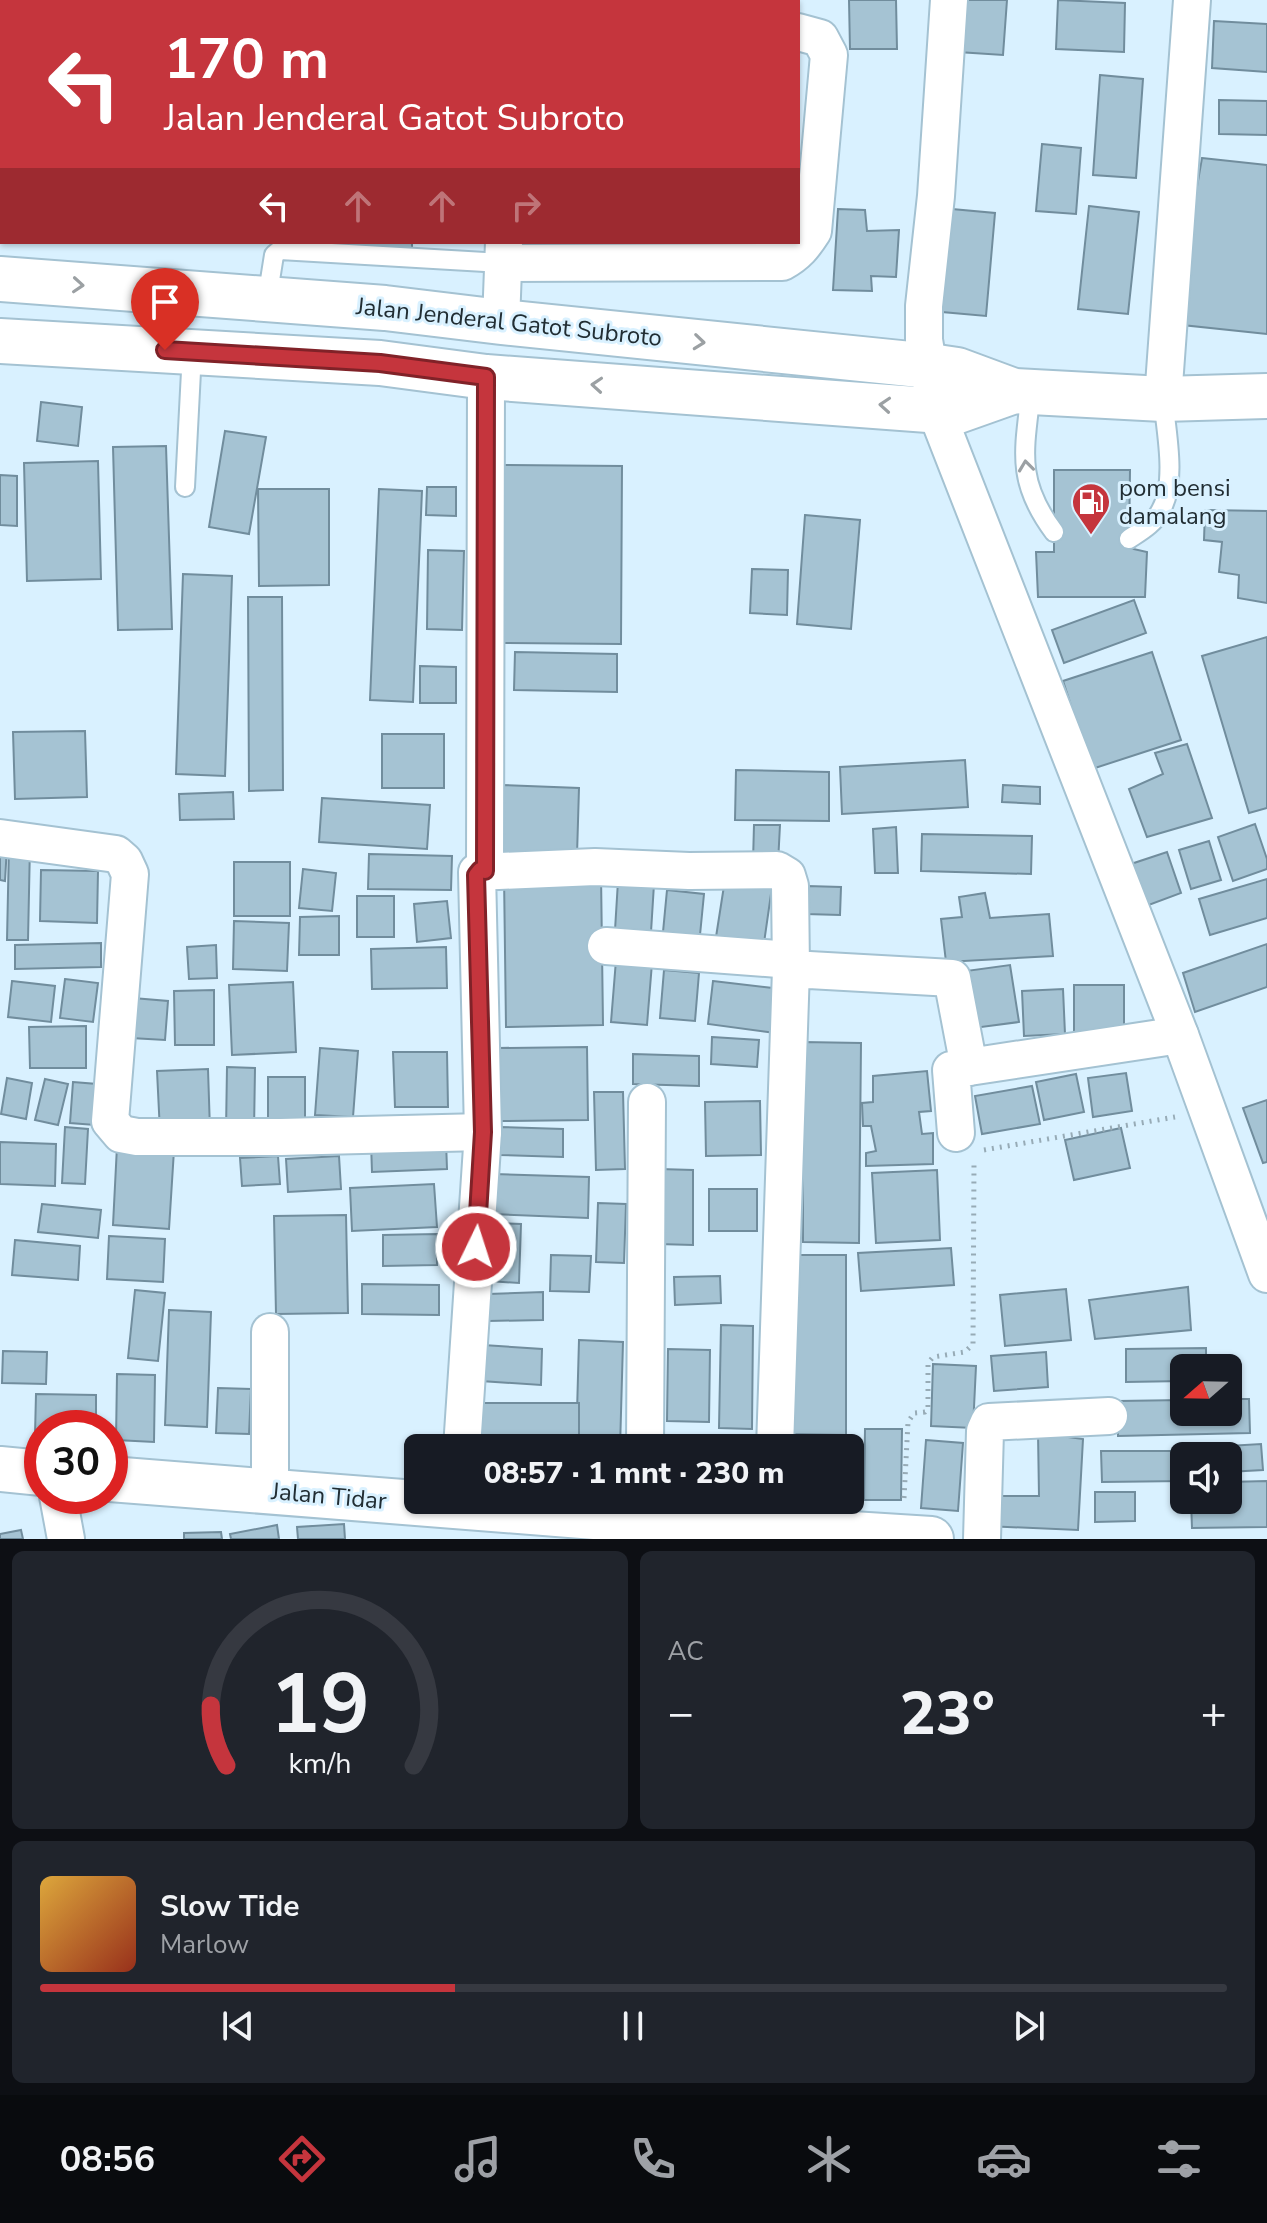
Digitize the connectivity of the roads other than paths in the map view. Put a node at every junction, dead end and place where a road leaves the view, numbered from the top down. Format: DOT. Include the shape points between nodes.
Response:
graph roads {
  1 [pos="949,0"];
  2 [pos="1192,0"];
  3 [pos="800,33"];
  4 [pos="503,253"];
  5 [pos="0,279"];
  6 [pos="267,299"];
  7 [pos="501,322"];
  8 [pos="0,341"];
  9 [pos="192,352"];
  10 [pos="930,366"];
  11 [pos="486,377"];
  12 [pos="1023,391"];
  13 [pos="1267,396"];
  14 [pos="1163,399"];
  15 [pos="936,411"];
  16 [pos="185,487"];
  17 [pos="1054,532"];
  18 [pos="1129,539"];
  19 [pos="0,838"];
  20 [pos="485,871"];
  21 [pos="606,946"];
  22 [pos="791,964"];
  23 [pos="1180,1035"];
  24 [pos="969,1067"];
  25 [pos="647,1102"];
  26 [pos="483,1132"];
  27 [pos="956,1133"];
  28 [pos="1267,1274"];
  29 [pos="270,1332"];
  30 [pos="1109,1416"];
  31 [pos="463,1434"];
  32 [pos="645,1434"];
  33 [pos="775,1434"];
  34 [pos="0,1469"];
  35 [pos="24,1471"];
  36 [pos="128,1480"];
  37 [pos="270,1490"];
  38 [pos="404,1500"];
  39 [pos="61,1514"];
  40 [pos="576,1514"];
  41 [pos="774,1514"];
  42 [pos="647,1520"];
  43 [pos="917,1538"];
  44 [pos="66,1539"];
  45 [pos="982,1539"];
  1 -- 10 [label="street" via="924,306"];
  2 -- 14 [label="street"];
  3 -- 4 [label="street" via="820,38 829,55 813,231 792,257 782,262"];
  4 -- 6 [label="lane" via="280,250 274,255"];
  4 -- 7 [label="street"];
  5 -- 6 [label="main road, Jalan Jenderal Gatot Subroto, one-way"];
  6 -- 7 [label="main road, Jalan Jenderal Gatot Subroto"];
  7 -- 10 [label="main road, Jalan Jenderal Gatot Subroto, one-way"];
  8 -- 9 [label="main road, Jalan Jenderal Gatot Subroto"];
  9 -- 11 [label="main road, Jalan Jenderal Gatot Subroto" via="380,363"];
  9 -- 16 [label="lane"];
  10 -- 12 [label="main road, Jalan Jenderal Gatot Subroto"];
  10 -- 15 [label="street"];
  15 -- 11 [label="main road, Jalan Jenderal Gatot Subroto, one-way"];
  11 -- 20 [label="street"];
  12 -- 14 [label="main road, Jalan Jenderal Gatot Subroto"];
  12 -- 15 [label="main road, Jalan Jenderal Gatot Subroto" via="955,412"];
  17 -- 12 [label="lane, one-way" via="1031,497 1023,460"];
  13 -- 14 [label="main road, Jalan Jenderal Gatot Subroto"];
  14 -- 18 [label="lane" via="1170,475 1162,509"];
  15 -- 23 [label="street"];
  19 -- 26 [label="street" via="116,854 130,874 110,1121 121,1134"];
  20 -- 22 [label="street" via="777,870 790,886"];
  20 -- 26 [label="street" via="476,875"];
  21 -- 22 [label="street"];
  22 -- 24 [label="street" via="952,978"];
  22 -- 33 [label="street"];
  23 -- 24 [label="street"];
  23 -- 28 [label="street"];
  24 -- 27 [label="street" via="951,1070"];
  25 -- 32 [label="street"];
  26 -- 31 [label="street"];
  29 -- 37 [label="street"];
  30 -- 45 [label="street" via="989,1422"];
  34 -- 35 [label="main road"];
  36 -- 37 [label="main road, Jalan Tidar"];
  37 -- 38 [label="main road, Jalan Tidar"];
  39 -- 44 [label="street"];
  40 -- 42 [label="main road, Jalan Tidar"];
  41 -- 42 [label="main road, Jalan Tidar"];
  41 -- 43 [label="main road, Jalan Tidar"];
}
